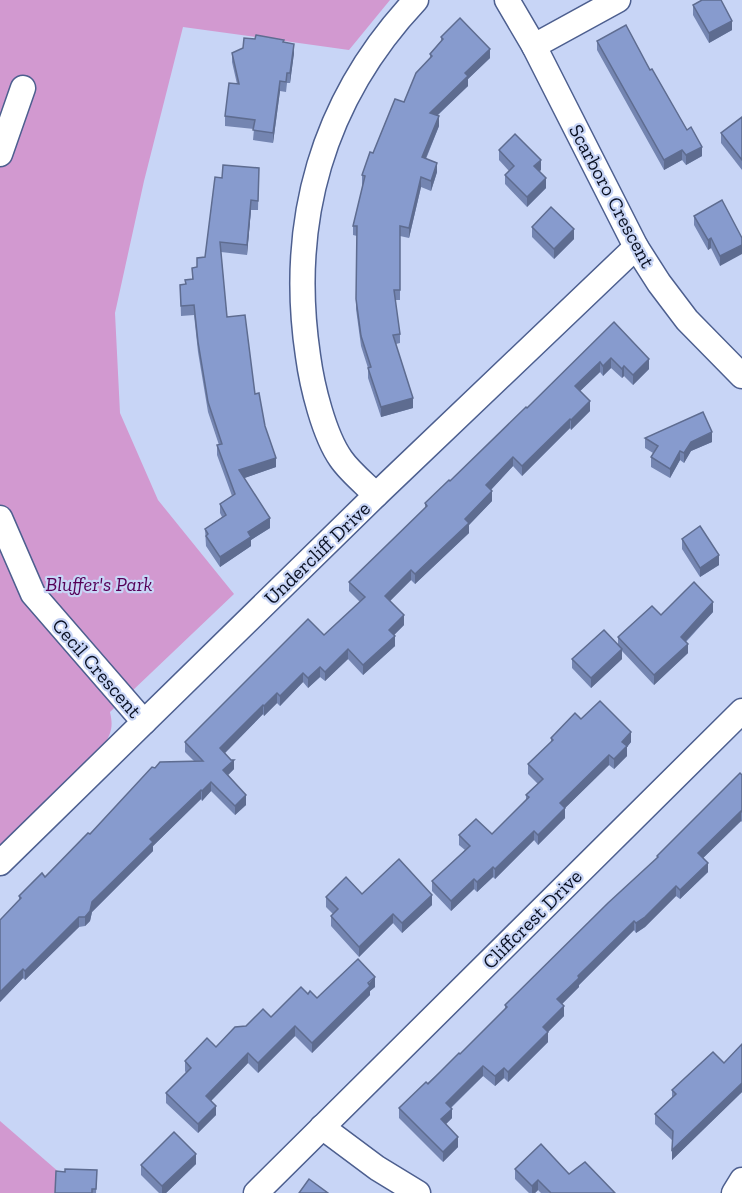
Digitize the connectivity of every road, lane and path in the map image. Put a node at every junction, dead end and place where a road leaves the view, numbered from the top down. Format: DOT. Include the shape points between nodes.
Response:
graph roads {
  1 [pos="416,0"];
  2 [pos="507,0"];
  3 [pos="618,0"];
  4 [pos="534,46"];
  5 [pos="23,88"];
  6 [pos="0,154"];
  7 [pos="636,247"];
  8 [pos="742,376"];
  9 [pos="376,495"];
  10 [pos="0,518"];
  11 [pos="742,711"];
  12 [pos="144,722"];
  13 [pos="0,863"];
  14 [pos="322,1127"];
  15 [pos="742,1180"];
  16 [pos="256,1193"];
  17 [pos="418,1193"];
  18 [pos="734,1193"];
  1 -- 9 [label="street" via="373,52 340,105 317,167 303,256 302,320 322,419 341,460"];
  2 -- 4 [label="street, Scarboro Crescent"];
  3 -- 4 [label="street"];
  4 -- 7 [label="street, Scarboro Crescent"];
  5 -- 6 [label="street"];
  7 -- 8 [label="street, Scarboro Crescent" via="687,320"];
  7 -- 9 [label="street, Undercliff Drive"];
  9 -- 12 [label="street, Undercliff Drive"];
  10 -- 12 [label="street, Cecil Crescent" via="33,594"];
  11 -- 14 [label="street, Cliffcrest Drive"];
  12 -- 13 [label="street, Undercliff Drive"];
  14 -- 16 [label="street, Cliffcrest Drive"];
  14 -- 17 [label="street"];
  15 -- 18 [label="street"];
}
